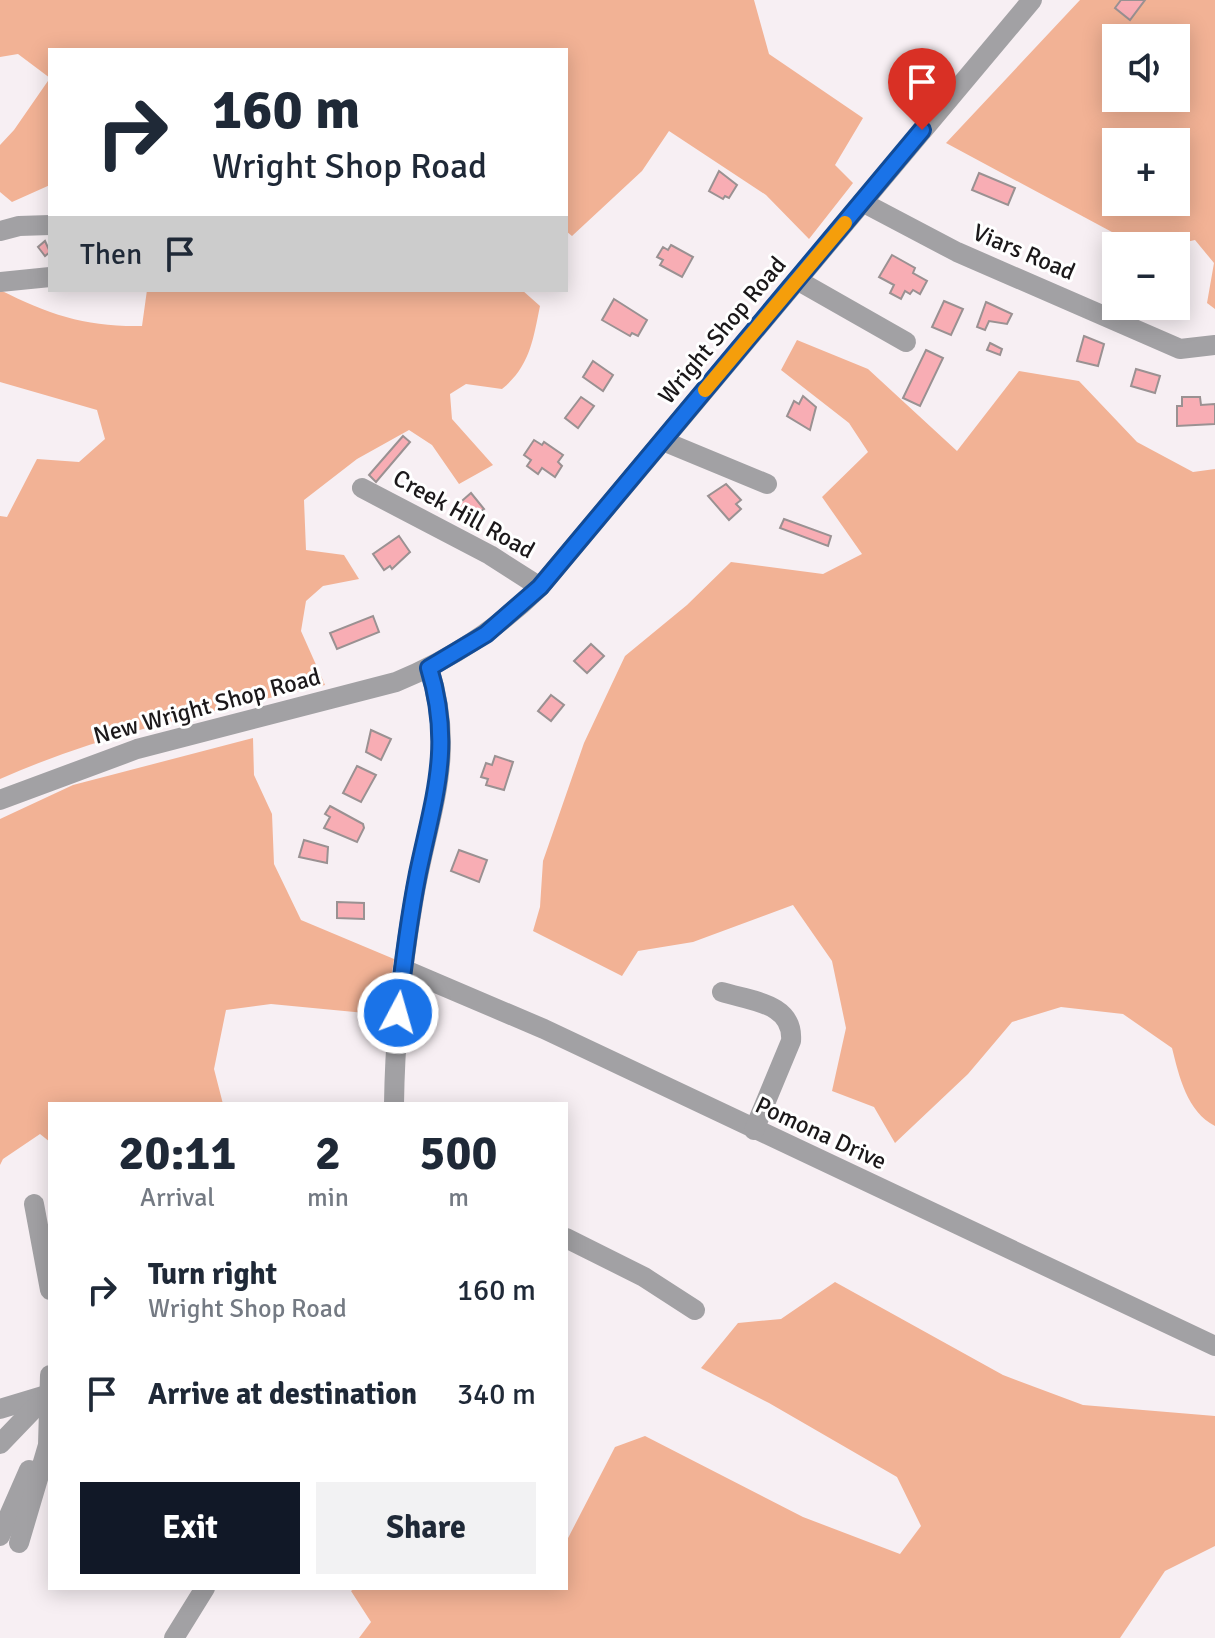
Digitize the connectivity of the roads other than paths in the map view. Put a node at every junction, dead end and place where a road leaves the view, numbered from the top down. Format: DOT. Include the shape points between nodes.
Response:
graph roads {
  1 [pos="1032,0"];
  2 [pos="862,202"];
  3 [pos="48,225"];
  4 [pos="0,231"];
  5 [pos="48,277"];
  6 [pos="797,280"];
  7 [pos="0,282"];
  8 [pos="906,342"];
  9 [pos="1215,345"];
  10 [pos="663,441"];
  11 [pos="767,484"];
  12 [pos="362,488"];
  13 [pos="540,587"];
  14 [pos="429,668"];
  15 [pos="0,800"];
  16 [pos="403,969"];
  17 [pos="722,992"];
  18 [pos="394,1102"];
  19 [pos="754,1130"];
  20 [pos="34,1204"];
  21 [pos="568,1239"];
  22 [pos="48,1279"];
  23 [pos="695,1310"];
  24 [pos="1215,1346"];
  25 [pos="48,1387"];
  26 [pos="48,1388"];
  27 [pos="48,1388"];
  28 [pos="0,1409"];
  29 [pos="0,1422"];
  30 [pos="0,1444"];
  31 [pos="48,1445"];
  32 [pos="10,1540"];
  33 [pos="204,1590"];
  34 [pos="174,1638"];
  1 -- 2 [label="street, Wright Shop Road"];
  2 -- 6 [label="street, Wright Shop Road"];
  2 -- 9 [label="street, Viars Road" via="969,258 1180,349"];
  3 -- 4 [label="street"];
  5 -- 7 [label="street"];
  6 -- 8 [label="street"];
  6 -- 10 [label="street, Wright Shop Road"];
  10 -- 11 [label="street"];
  10 -- 13 [label="street, Wright Shop Road"];
  12 -- 13 [label="street, Creek Hill Road"];
  13 -- 14 [label="street, Wright Shop Road" via="486,634"];
  14 -- 15 [label="street, New Wright Shop Road" via="374,689 137,749"];
  14 -- 16 [label="street" via="438,695 443,752"];
  16 -- 18 [label="street"];
  16 -- 19 [label="street, Pomona Drive" via="544,1029"];
  17 -- 19 [label="street" via="776,1009 792,1028"];
  19 -- 24 [label="street, Pomona Drive"];
  20 -- 22 [label="street"];
  21 -- 23 [label="street"];
  25 -- 28 [label="street"];
  26 -- 29 [label="street"];
  27 -- 30 [label="street"];
  31 -- 32 [label="street"];
  33 -- 34 [label="street"];
}
